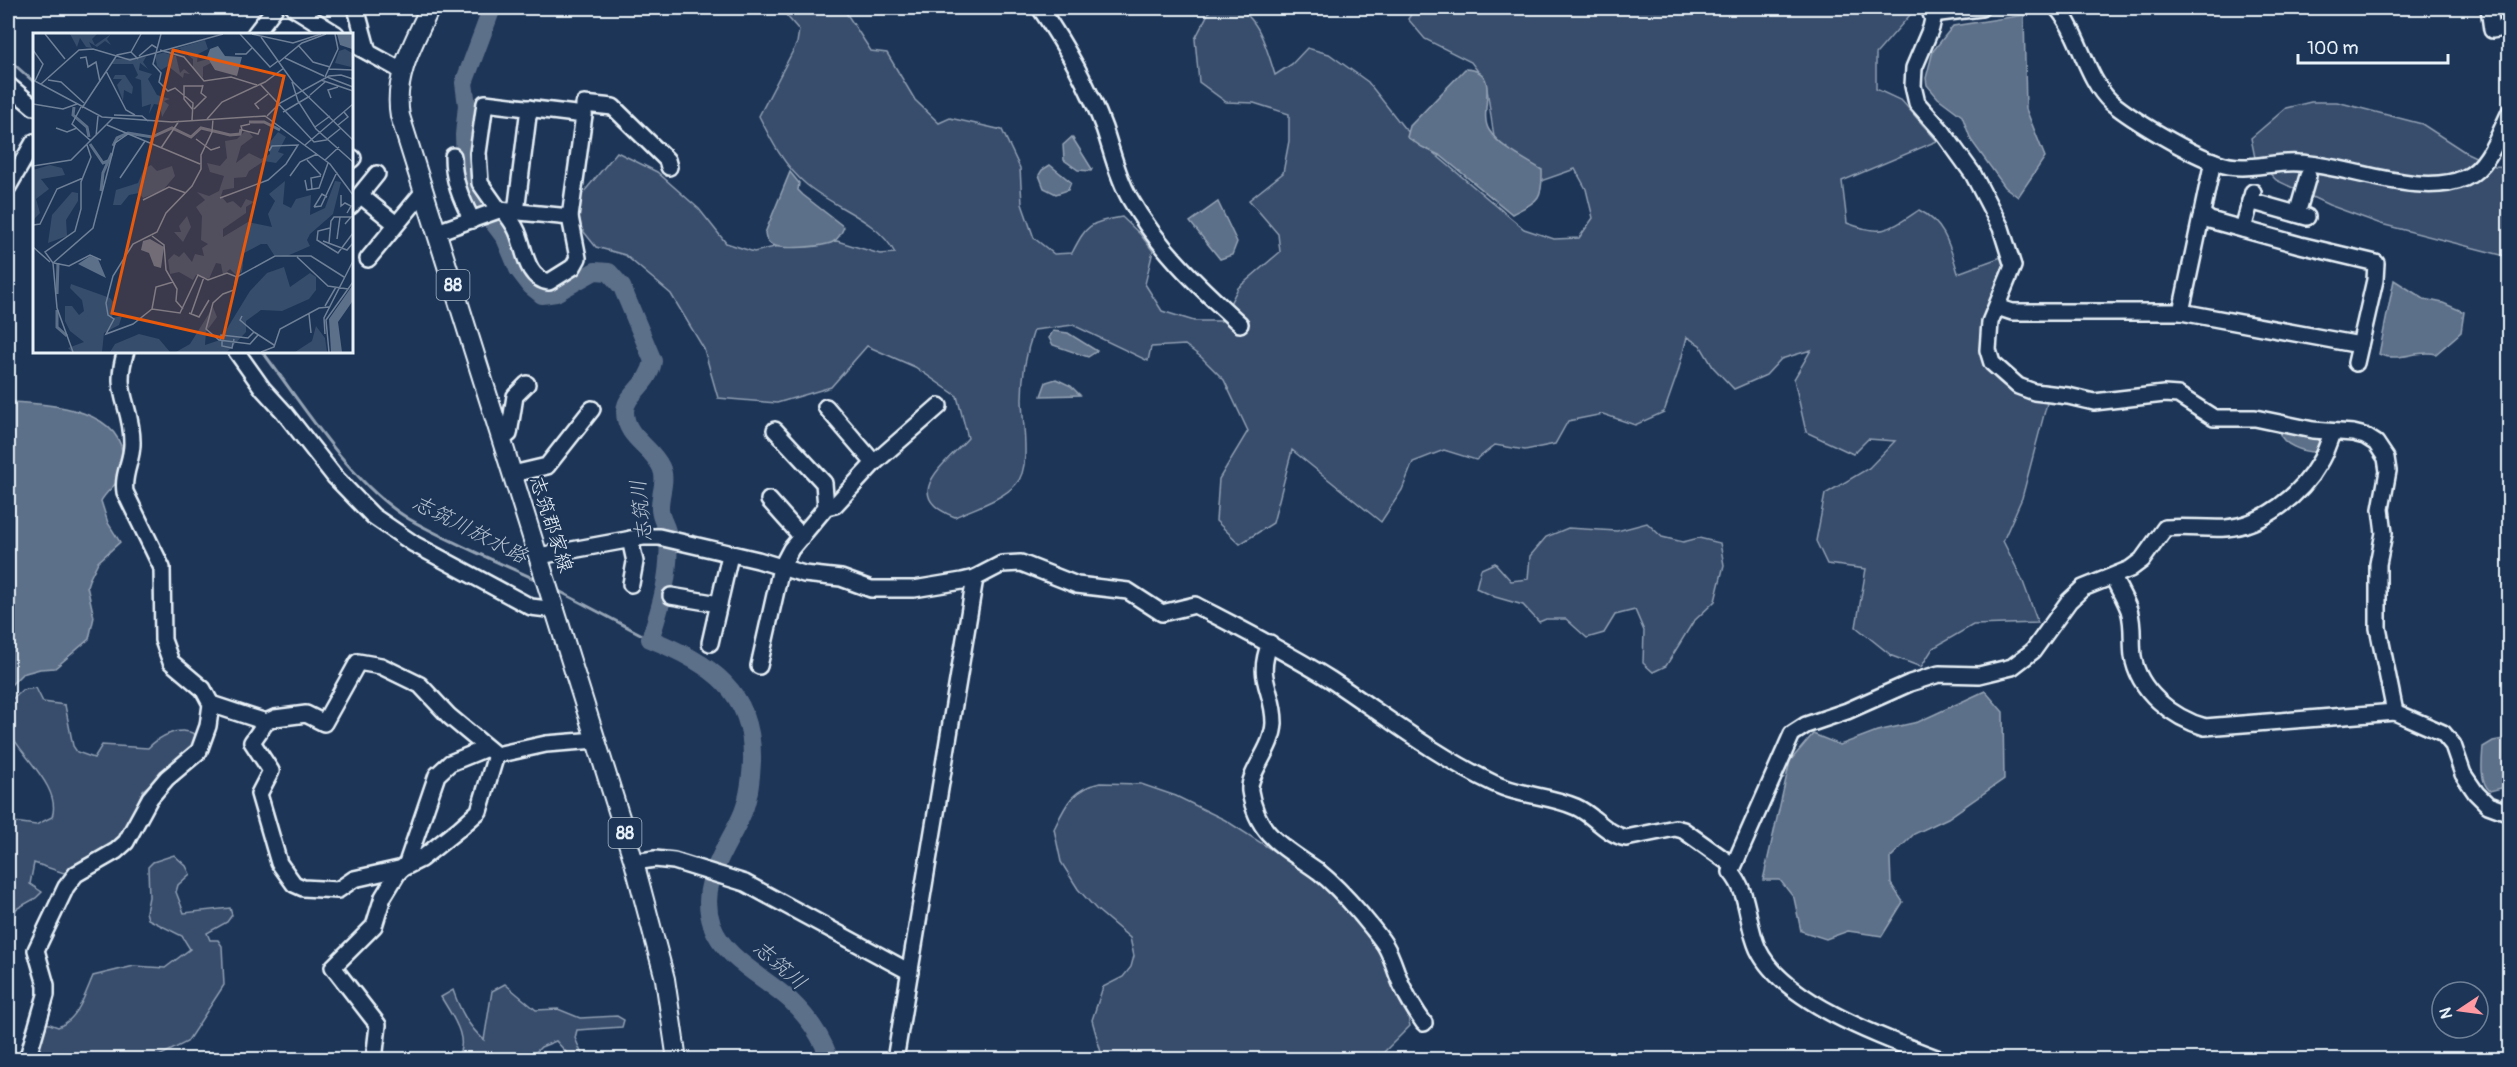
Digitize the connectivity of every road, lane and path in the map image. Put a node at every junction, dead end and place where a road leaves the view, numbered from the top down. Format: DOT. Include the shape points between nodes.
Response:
graph roads {
  1 [pos="274,8"];
  2 [pos="294,8"];
  3 [pos="356,8"];
  4 [pos="430,8"];
  5 [pos="1040,8"];
  6 [pos="1981,8"];
  7 [pos="2057,8"];
  8 [pos="2489,8"];
  9 [pos="1931,11"];
  10 [pos="2510,27"];
  11 [pos="256,33"];
  12 [pos="334,33"];
  13 [pos="352,44"];
  14 [pos="368,52"];
  15 [pos="402,72"];
  16 [pos="8,85"];
  17 [pos="33,106"];
  18 [pos="529,108"];
  19 [pos="2510,112"];
  20 [pos="584,115"];
  21 [pos="33,144"];
  22 [pos="453,156"];
  23 [pos="2213,161"];
  24 [pos="669,167"];
  25 [pos="377,174"];
  26 [pos="2308,176"];
  27 [pos="8,187"];
  28 [pos="424,191"];
  29 [pos="356,200"];
  30 [pos="494,214"];
  31 [pos="2202,214"];
  32 [pos="570,218"];
  33 [pos="396,224"];
  34 [pos="2243,229"];
  35 [pos="437,232"];
  36 [pos="368,259"];
  37 [pos="1997,306"];
  38 [pos="2181,312"];
  39 [pos="1240,324"];
  40 [pos="2360,345"];
  41 [pos="126,352"];
  42 [pos="237,352"];
  43 [pos="2356,363"];
  44 [pos="527,384"];
  45 [pos="939,406"];
  46 [pos="826,407"];
  47 [pos="592,409"];
  48 [pos="775,430"];
  49 [pos="2332,433"];
  50 [pos="502,438"];
  51 [pos="873,463"];
  52 [pos="513,474"];
  53 [pos="769,500"];
  54 [pos="826,507"];
  55 [pos="802,537"];
  56 [pos="630,539"];
  57 [pos="730,555"];
  58 [pos="541,560"];
  59 [pos="781,568"];
  60 [pos="2113,577"];
  61 [pos="975,578"];
  62 [pos="631,584"];
  63 [pos="671,596"];
  64 [pos="718,604"];
  65 [pos="556,610"];
  66 [pos="710,643"];
  67 [pos="1270,643"];
  68 [pos="759,666"];
  69 [pos="211,704"];
  70 [pos="2395,712"];
  71 [pos="266,722"];
  72 [pos="596,740"];
  73 [pos="491,751"];
  74 [pos="2510,813"];
  75 [pos="634,862"];
  76 [pos="1732,865"];
  77 [pos="403,868"];
  78 [pos="910,972"];
  79 [pos="1424,1023"];
  80 [pos="27,1059"];
  81 [pos="374,1059"];
  82 [pos="677,1059"];
  83 [pos="896,1059"];
  84 [pos="1942,1059"];
  1 -- 11 [label="street"];
  2 -- 12 [label="street"];
  3 -- 14 [label="street"];
  4 -- 15 [label="main road, 志筑郡家線 / 88"];
  5 -- 39 [label="street" via="1065,43 1128,195 1149,230 1185,273"];
  6 -- 9 [label="street"];
  7 -- 23 [label="street" via="2109,100 2198,156"];
  8 -- 10 [label="street" via="2492,30"];
  9 -- 37 [label="street" via="1931,28 1914,68 1917,104 1972,174 2001,228 2013,267"];
  13 -- 14 [label="street"];
  14 -- 15 [label="street"];
  15 -- 28 [label="main road, 志筑郡家線 / 88" via="400,116"];
  16 -- 17 [label="street"];
  18 -- 20 [label="street"];
  18 -- 30 [label="street"];
  18 -- 30 [label="street" via="485,103 478,153 480,183"];
  19 -- 23 [label="street" via="2485,163 2467,177 2448,184 2421,184 2300,162 2252,167"];
  20 -- 24 [label="street" via="584,104 613,107 667,160"];
  20 -- 32 [label="street"];
  21 -- 27 [label="street"];
  22 -- 30 [label="street" via="460,197"];
  23 -- 31 [label="street"];
  25 -- 29 [label="street"];
  26 -- 34 [label="street" via="2302,216 2252,197"];
  28 -- 33 [label="street"];
  28 -- 35 [label="main road, 志筑郡家線 / 88"];
  29 -- 33 [label="street"];
  30 -- 32 [label="street"];
  30 -- 32 [label="street" via="520,238 528,266 544,282 573,267 578,258"];
  30 -- 35 [label="street"];
  31 -- 34 [label="street"];
  31 -- 38 [label="street"];
  33 -- 36 [label="street"];
  34 -- 40 [label="street" via="2376,263"];
  35 -- 50 [label="main road, 志筑郡家線 / 88"];
  37 -- 38 [label="street" via="2012,312"];
  37 -- 49 [label="street" via="1988,333 1992,363 2018,386 2094,402 2178,395 2214,418 2256,418"];
  38 -- 40 [label="street"];
  40 -- 43 [label="street"];
  41 -- 69 [label="street" via="120,384 132,441 123,482 125,492 162,568 163,640 168,656 203,689"];
  42 -- 65 [label="street" via="335,477 373,516 414,544 531,607"];
  44 -- 50 [label="street" via="515,396 509,434"];
  45 -- 51 [label="street"];
  46 -- 51 [label="street"];
  47 -- 52 [label="street" via="547,466"];
  48 -- 54 [label="street" via="824,483"];
  49 -- 60 [label="street" via="2320,463 2302,487 2279,507 2252,522 2228,528 2165,528 2142,560"];
  49 -- 70 [label="street" via="2365,436 2376,443 2386,458 2388,482 2381,509 2384,533 2376,593 2378,628"];
  50 -- 52 [label="main road, 志筑郡家線 / 88"];
  51 -- 54 [label="street" via="835,505"];
  52 -- 58 [label="main road, 志筑郡家線 / 88"];
  53 -- 55 [label="street"];
  54 -- 55 [label="street"];
  55 -- 59 [label="street"];
  56 -- 57 [label="street" via="659,537"];
  56 -- 58 [label="street"];
  56 -- 62 [label="street" via="635,562"];
  57 -- 59 [label="street"];
  57 -- 64 [label="street"];
  58 -- 65 [label="main road, 志筑郡家線 / 88"];
  59 -- 61 [label="street" via="882,589 914,589"];
  59 -- 68 [label="street"];
  60 -- 70 [label="street" via="2129,609 2139,676 2150,694 2194,724 2228,726"];
  60 -- 76 [label="street" via="2083,588 2033,651 2012,667 1979,675 1939,674 1806,724 1792,734 1743,849"];
  61 -- 67 [label="street" via="994,567 1021,563 1077,585 1128,591 1162,613 1194,605"];
  61 -- 78 [label="street"];
  63 -- 64 [label="street"];
  64 -- 66 [label="street"];
  65 -- 72 [label="main road, 志筑郡家線 / 88"];
  67 -- 76 [label="street" via="1417,741 1492,783 1578,808 1626,838 1675,828 1683,830"];
  67 -- 79 [label="street" via="1263,673 1274,712 1274,732 1252,777 1255,813 1264,830 1327,879 1359,912 1385,945 1402,988"];
  69 -- 71 [label="street"];
  69 -- 80 [label="street" via="199,751 150,798 126,842 81,869 66,887 36,950 46,995"];
  70 -- 74 [label="street" via="2443,733 2476,793 2488,805"];
  71 -- 73 [label="street" via="306,714 324,723 358,662 381,666 420,685"];
  71 -- 77 [label="street" via="252,742 271,771 260,794 279,863 294,884 338,890 354,879"];
  72 -- 73 [label="street"];
  72 -- 75 [label="main road, 志筑郡家線 / 88"];
  73 -- 77 [label="street" via="479,811 421,859"];
  73 -- 77 [label="street" via="450,763 437,775 422,825"];
  75 -- 78 [label="street" via="674,861 745,883"];
  75 -- 82 [label="main road, 志筑郡家線 / 88" via="665,979"];
  76 -- 84 [label="street" via="1731,872 1744,894 1758,949 1781,981 1847,1021"];
  77 -- 81 [label="street" via="383,897 374,926 333,967 378,1025"];
  78 -- 83 [label="street"];
}
